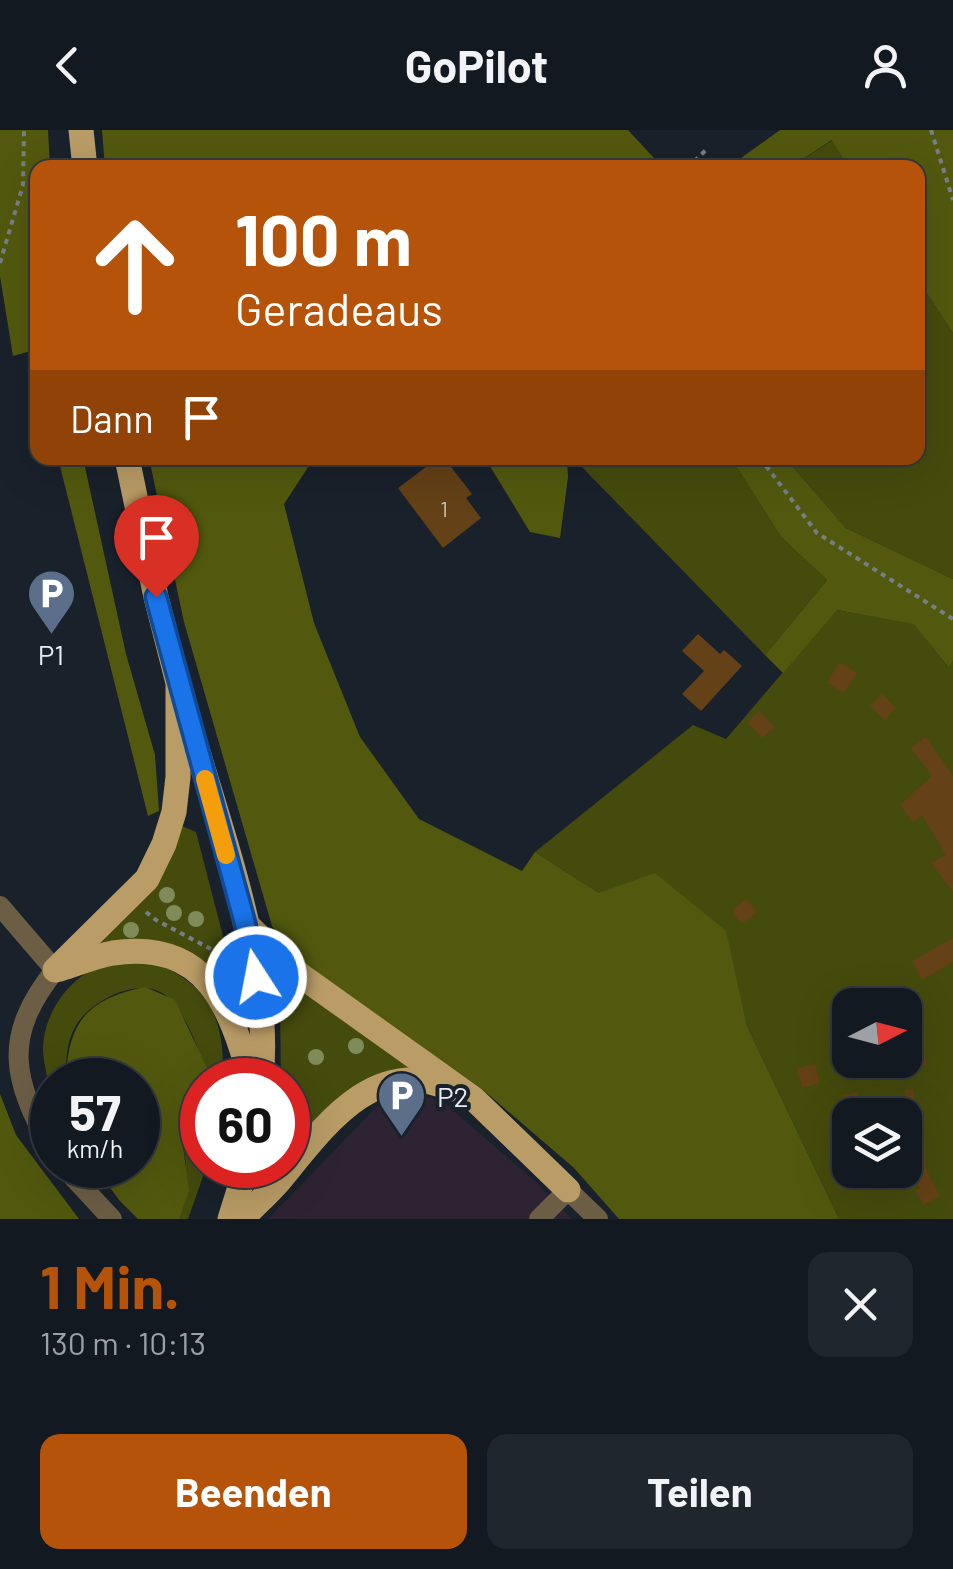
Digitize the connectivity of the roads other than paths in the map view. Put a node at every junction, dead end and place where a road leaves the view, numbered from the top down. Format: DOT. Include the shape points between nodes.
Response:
graph roads {
  1 [pos="81,130"];
  2 [pos="85,160"];
  3 [pos="128,465"];
  4 [pos="178,683"];
  5 [pos="0,906"];
  6 [pos="245,923"];
  7 [pos="55,970"];
  8 [pos="245,1058"];
  9 [pos="261,1058"];
  10 [pos="474,1099"];
  11 [pos="30,1104"];
  12 [pos="83,1188"];
  13 [pos="239,1188"];
  14 [pos="568,1190"];
  15 [pos="112,1219"];
  16 [pos="230,1219"];
  17 [pos="242,1219"];
  18 [pos="538,1219"];
  19 [pos="598,1219"];
  1 -- 2 [label="main road"];
  3 -- 4 [label="main road"];
  4 -- 6 [label="main road"];
  4 -- 7 [label="main road" via="174,812 157,863"];
  5 -- 7 [label="street"];
  6 -- 9 [label="main road" via="261,1014"];
  6 -- 10 [label="main road" via="300,975"];
  7 -- 8 [label="main road" via="113,953 178,958 222,998"];
  7 -- 11 [label="street" via="25,1016 17,1054"];
  10 -- 14 [label="main road"];
  10 -- 17 [label="main road" via="432,1080 397,1081 360,1096 317,1133"];
  12 -- 15 [label="street"];
  13 -- 16 [label="main road"];
  14 -- 18 [label="street"];
  14 -- 19 [label="street"];
}
